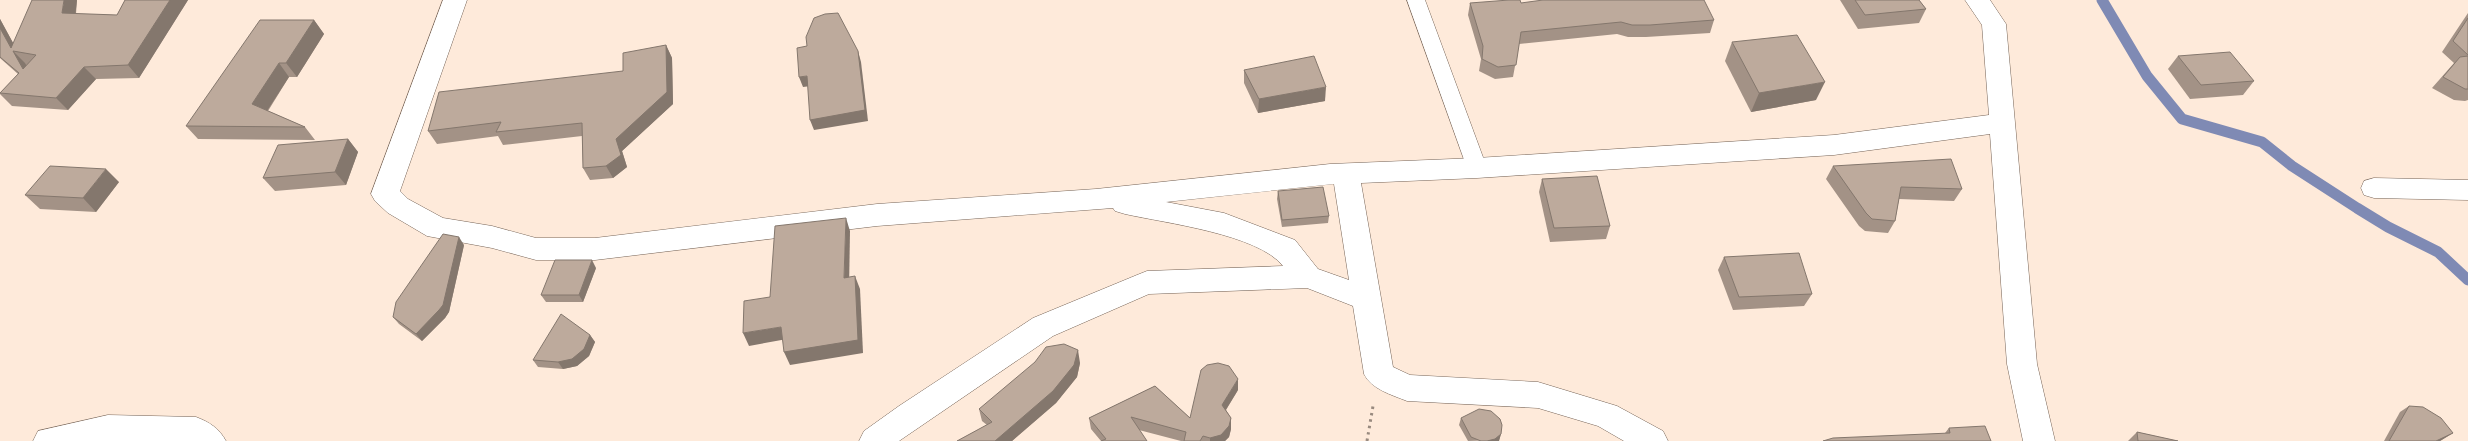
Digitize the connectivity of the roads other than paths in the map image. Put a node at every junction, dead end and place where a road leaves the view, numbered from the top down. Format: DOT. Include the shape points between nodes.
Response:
graph roads {
  1 [pos="455,0"];
  2 [pos="1416,0"];
  3 [pos="1977,0"];
  4 [pos="2002,123"];
  5 [pos="1477,168"];
  6 [pos="1346,173"];
  7 [pos="2374,188"];
  8 [pos="2468,190"];
  9 [pos="1096,199"];
  10 [pos="1308,276"];
  11 [pos="1365,298"];
  12 [pos="49,441"];
  13 [pos="210,441"];
  14 [pos="875,441"];
  15 [pos="1652,441"];
  16 [pos="2038,441"];
  1 -- 9 [label="street" via="385,194 398,206 437,228 492,237 536,249 595,249 877,215"];
  2 -- 5 [label="lane"];
  3 -- 4 [label="street" via="1994,24"];
  4 -- 5 [label="street" via="1834,145"];
  4 -- 16 [label="street" via="2022,364"];
  5 -- 6 [label="street"];
  6 -- 9 [label="street"];
  6 -- 11 [label="street"];
  7 -- 8 [label="street"];
  9 -- 10 [label="street" via="1224,224 1285,248"];
  10 -- 11 [label="street"];
  10 -- 14 [label="street" via="1147,283 1043,327"];
  11 -- 15 [label="street" via="1379,374 1407,388 1538,395 1606,415"];
  12 -- 13 [label="street" via="108,429 196,431"];
}
